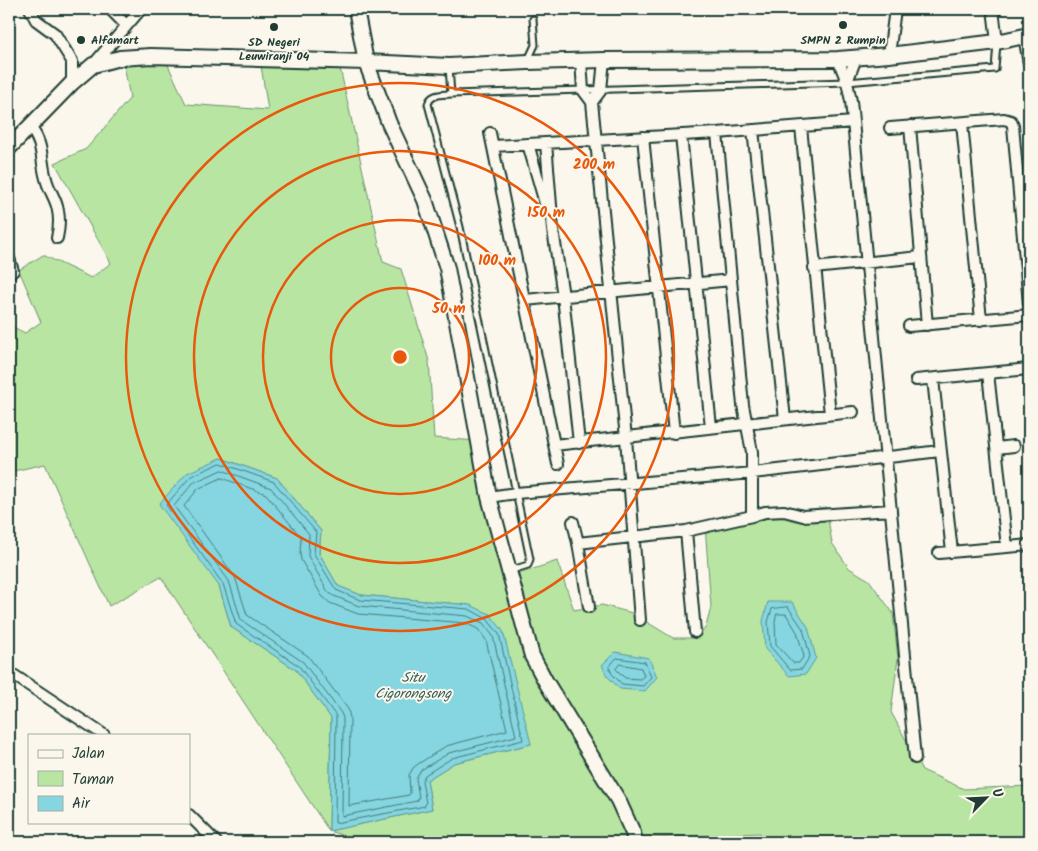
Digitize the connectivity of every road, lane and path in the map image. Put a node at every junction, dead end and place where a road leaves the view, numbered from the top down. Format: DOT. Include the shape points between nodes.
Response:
graph roads {
  1 [pos="30,9"];
  2 [pos="110,9"];
  3 [pos="141,9"];
  4 [pos="356,9"];
  5 [pos="895,9"];
  6 [pos="993,9"];
  7 [pos="533,19"];
  8 [pos="126,25"];
  9 [pos="1027,36"];
  10 [pos="997,42"];
  11 [pos="889,55"];
  12 [pos="856,58"];
  13 [pos="838,59"];
  14 [pos="604,60"];
  15 [pos="582,61"];
  16 [pos="366,62"];
  17 [pos="528,62"];
  18 [pos="1029,64"];
  19 [pos="93,65"];
  20 [pos="449,66"];
  21 [pos="847,82"];
  22 [pos="72,83"];
  23 [pos="583,90"];
  24 [pos="601,90"];
  25 [pos="452,94"];
  26 [pos="592,102"];
  27 [pos="853,122"];
  28 [pos="962,123"];
  29 [pos="801,126"];
  30 [pos="910,126"];
  31 [pos="30,127"];
  32 [pos="890,128"];
  33 [pos="754,130"];
  34 [pos="490,133"];
  35 [pos="717,133"];
  36 [pos="681,135"];
  37 [pos="643,137"];
  38 [pos="596,140"];
  39 [pos="546,143"];
  40 [pos="528,144"];
  41 [pos="493,146"];
  42 [pos="9,148"];
  43 [pos="553,230"];
  44 [pos="57,238"];
  45 [pos="920,257"];
  46 [pos="9,258"];
  47 [pos="866,263"];
  48 [pos="814,268"];
  49 [pos="13,271"];
  50 [pos="731,280"];
  51 [pos="696,283"];
  52 [pos="659,287"];
  53 [pos="611,292"];
  54 [pos="563,296"];
  55 [pos="525,300"];
  56 [pos="1029,304"];
  57 [pos="1029,315"];
  58 [pos="981,320"];
  59 [pos="927,325"];
  60 [pos="909,326"];
  61 [pos="1029,369"];
  62 [pos="988,373"];
  63 [pos="933,379"];
  64 [pos="916,380"];
  65 [pos="852,412"];
  66 [pos="830,414"];
  67 [pos="785,419"];
  68 [pos="748,424"];
  69 [pos="711,427"];
  70 [pos="674,433"];
  71 [pos="626,438"];
  72 [pos="579,443"];
  73 [pos="554,445"];
  74 [pos="1014,446"];
  75 [pos="997,448"];
  76 [pos="940,451"];
  77 [pos="886,457"];
  78 [pos="558,464"];
  79 [pos="753,473"];
  80 [pos="630,484"];
  81 [pos="516,493"];
  82 [pos="489,497"];
  83 [pos="891,510"];
  84 [pos="752,516"];
  85 [pos="573,522"];
  86 [pos="686,531"];
  87 [pos="634,536"];
  88 [pos="578,543"];
  89 [pos="1029,545"];
  90 [pos="1007,547"];
  91 [pos="952,552"];
  92 [pos="939,553"];
  93 [pos="509,571"];
  94 [pos="589,607"];
  95 [pos="640,620"];
  96 [pos="695,632"];
  97 [pos="9,672"];
  98 [pos="102,734"];
  99 [pos="915,758"];
  100 [pos="190,817"];
  101 [pos="216,842"];
  102 [pos="635,842"];
  1 -- 22 [label="street" via="36,20 55,34 72,61"];
  2 -- 8 [label="street"];
  3 -- 8 [label="street"];
  4 -- 16 [label="main road"];
  5 -- 11 [label="street"];
  6 -- 10 [label="street"];
  7 -- 17 [label="lane" via="534,45"];
  8 -- 19 [label="street"];
  9 -- 10 [label="main road"];
  9 -- 18 [label="street"];
  10 -- 11 [label="main road"];
  10 -- 21 [label="lane" via="995,69"];
  11 -- 12 [label="main road"];
  12 -- 13 [label="main road"];
  12 -- 21 [label="street"];
  13 -- 14 [label="main road"];
  13 -- 21 [label="street"];
  14 -- 15 [label="main road"];
  14 -- 24 [label="street"];
  15 -- 17 [label="main road"];
  15 -- 23 [label="street"];
  16 -- 19 [label="main road" via="151,56 120,58"];
  16 -- 20 [label="main road"];
  16 -- 82 [label="main road" via="425,200 447,268"];
  17 -- 20 [label="main road"];
  19 -- 22 [label="main road"];
  20 -- 25 [label="lane"];
  21 -- 24 [label="lane"];
  21 -- 27 [label="street"];
  22 -- 31 [label="main road"];
  23 -- 24 [label="lane"];
  23 -- 25 [label="lane"];
  23 -- 26 [label="street"];
  24 -- 26 [label="street"];
  25 -- 81 [label="lane" via="433,96 428,104 460,227"];
  26 -- 38 [label="street"];
  27 -- 29 [label="street"];
  27 -- 47 [label="street"];
  28 -- 30 [label="street"];
  28 -- 56 [label="street" via="1004,119 1011,121 1013,126"];
  28 -- 58 [label="street"];
  29 -- 33 [label="street"];
  29 -- 48 [label="street"];
  30 -- 32 [label="street"];
  30 -- 45 [label="street"];
  31 -- 42 [label="main road"];
  31 -- 44 [label="street" via="40,143 46,181 58,209"];
  33 -- 35 [label="street"];
  33 -- 67 [label="street"];
  34 -- 41 [label="street"];
  35 -- 36 [label="street"];
  35 -- 50 [label="street"];
  36 -- 37 [label="street"];
  36 -- 51 [label="street"];
  37 -- 38 [label="street"];
  37 -- 52 [label="street"];
  38 -- 39 [label="street"];
  38 -- 53 [label="street"];
  39 -- 40 [label="street"];
  39 -- 43 [label="street"];
  40 -- 41 [label="street"];
  40 -- 43 [label="street"];
  41 -- 55 [label="street"];
  43 -- 54 [label="street"];
  45 -- 47 [label="street"];
  45 -- 59 [label="street"];
  46 -- 49 [label="street"];
  47 -- 48 [label="street"];
  47 -- 77 [label="street"];
  48 -- 66 [label="street"];
  50 -- 51 [label="street"];
  50 -- 68 [label="street" via="743,405"];
  51 -- 52 [label="street"];
  51 -- 69 [label="street"];
  52 -- 53 [label="street"];
  52 -- 70 [label="street"];
  53 -- 54 [label="street"];
  53 -- 71 [label="street"];
  54 -- 55 [label="street"];
  54 -- 72 [label="street"];
  55 -- 73 [label="street"];
  57 -- 58 [label="street"];
  58 -- 59 [label="street"];
  59 -- 60 [label="street"];
  61 -- 62 [label="street"];
  62 -- 63 [label="street"];
  62 -- 75 [label="street"];
  63 -- 64 [label="street"];
  63 -- 76 [label="street"];
  65 -- 66 [label="street"];
  66 -- 67 [label="street"];
  67 -- 68 [label="street"];
  68 -- 69 [label="street"];
  68 -- 79 [label="street"];
  69 -- 70 [label="street"];
  70 -- 71 [label="street"];
  71 -- 72 [label="street"];
  71 -- 80 [label="street"];
  72 -- 73 [label="street"];
  73 -- 78 [label="street"];
  74 -- 75 [label="street"];
  75 -- 90 [label="street"];
  76 -- 77 [label="street"];
  76 -- 91 [label="street"];
  77 -- 79 [label="street"];
  77 -- 83 [label="street"];
  79 -- 80 [label="street"];
  79 -- 84 [label="street"];
  80 -- 81 [label="street"];
  80 -- 87 [label="street"];
  81 -- 82 [label="street"];
  81 -- 93 [label="lane" via="530,559 528,565"];
  82 -- 93 [label="main road"];
  83 -- 84 [label="street" via="803,516 784,511"];
  83 -- 99 [label="street"];
  84 -- 86 [label="street"];
  85 -- 88 [label="street"];
  86 -- 87 [label="street"];
  86 -- 96 [label="street"];
  87 -- 88 [label="street"];
  87 -- 95 [label="street"];
  88 -- 94 [label="street"];
  89 -- 90 [label="street"];
  90 -- 91 [label="street"];
  91 -- 92 [label="street"];
  93 -- 102 [label="main road" via="532,656 618,800"];
  97 -- 98 [label="street"];
  100 -- 101 [label="street"];
}
